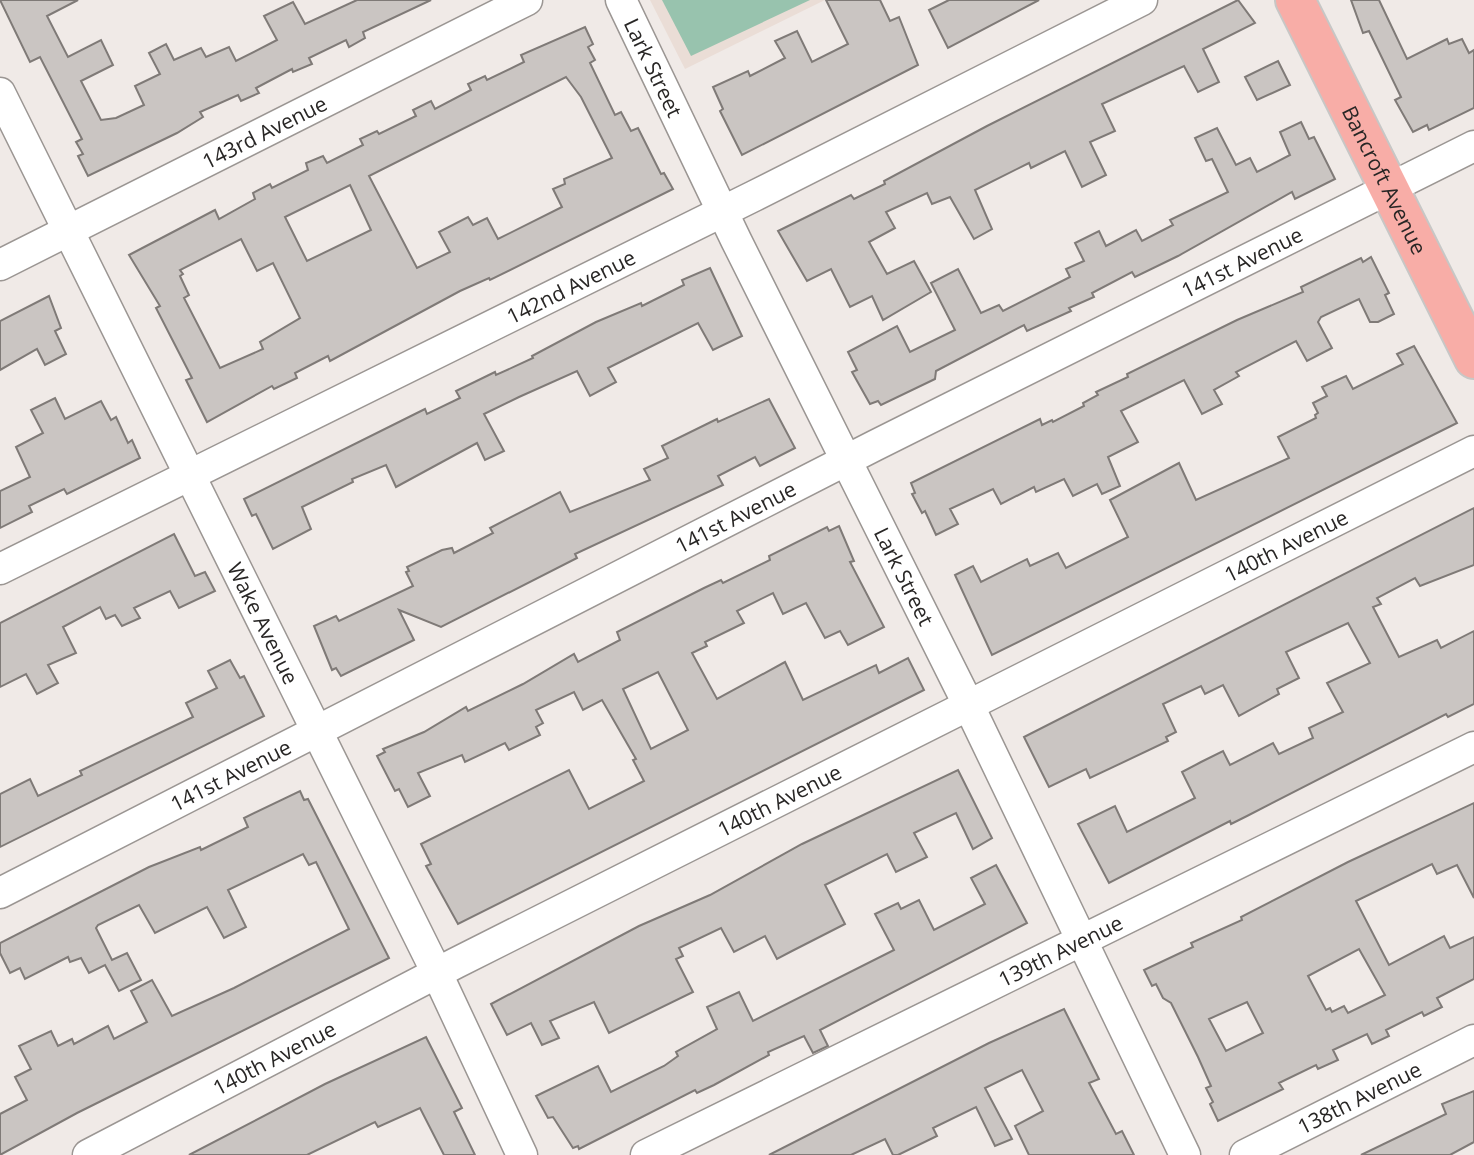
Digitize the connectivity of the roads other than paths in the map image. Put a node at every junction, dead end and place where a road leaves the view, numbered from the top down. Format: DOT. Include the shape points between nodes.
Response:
graph roads {
  1 [pos="527,0"];
  2 [pos="621,0"];
  3 [pos="1142,0"];
  4 [pos="1295,0"];
  5 [pos="0,93"];
  6 [pos="1474,146"];
  7 [pos="1390,186"];
  8 [pos="722,212"];
  9 [pos="69,230"];
  10 [pos="0,265"];
  11 [pos="1474,359"];
  12 [pos="1474,451"];
  13 [pos="845,461"];
  14 [pos="189,474"];
  15 [pos="0,569"];
  16 [pos="969,706"];
  17 [pos="315,732"];
  18 [pos="1474,747"];
  19 [pos="0,893"];
  20 [pos="1079,940"];
  21 [pos="437,972"];
  22 [pos="1474,1040"];
  23 [pos="88,1155"];
  24 [pos="522,1155"];
  25 [pos="646,1155"];
  26 [pos="1185,1155"];
  27 [pos="1245,1155"];
  1 -- 9 [label="street, 143rd Avenue"];
  2 -- 8 [label="street, Lark Street"];
  3 -- 8 [label="street, 142nd Avenue"];
  4 -- 7 [label="main road, Bancroft Avenue"];
  5 -- 9 [label="street, Wake Avenue"];
  6 -- 7 [label="street, 141st Avenue"];
  7 -- 11 [label="main road, Bancroft Avenue"];
  7 -- 13 [label="street, 141st Avenue"];
  8 -- 13 [label="street, Lark Street"];
  8 -- 14 [label="street, 142nd Avenue"];
  9 -- 10 [label="street, 143rd Avenue"];
  9 -- 14 [label="street, Wake Avenue"];
  12 -- 16 [label="street, 140th Avenue"];
  13 -- 16 [label="street, Lark Street"];
  13 -- 17 [label="street, 141st Avenue"];
  14 -- 15 [label="street, 142nd Avenue"];
  14 -- 17 [label="street, Wake Avenue"];
  16 -- 20 [label="street, Lark Street"];
  16 -- 21 [label="street, 140th Avenue"];
  17 -- 19 [label="street, 141st Avenue"];
  17 -- 21 [label="street, Wake Avenue"];
  18 -- 20 [label="street, 139th Avenue"];
  20 -- 25 [label="street, 139th Avenue"];
  20 -- 26 [label="street, Lark Street"];
  21 -- 23 [label="street, 140th Avenue"];
  21 -- 24 [label="street, Wake Avenue"];
  22 -- 27 [label="street, 138th Avenue"];
}
